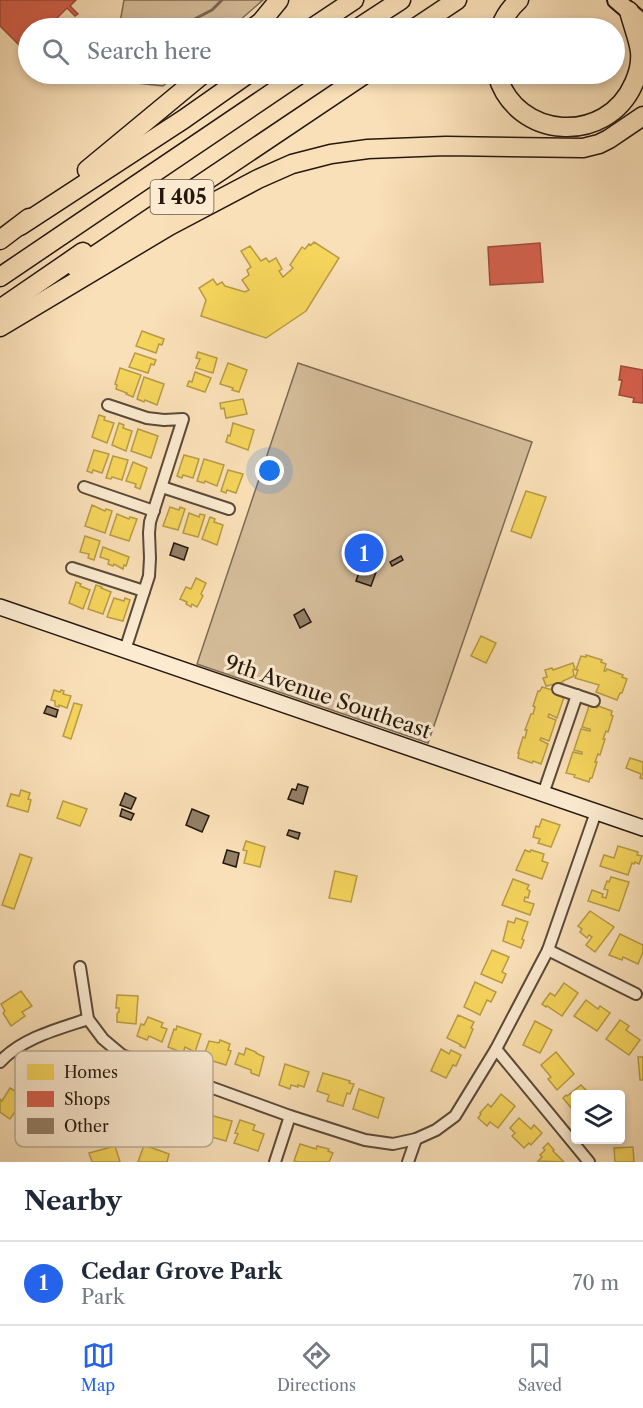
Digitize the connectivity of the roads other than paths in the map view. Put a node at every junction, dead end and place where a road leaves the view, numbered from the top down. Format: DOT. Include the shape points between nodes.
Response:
graph roads {
  1 [pos="279,0"];
  2 [pos="354,0"];
  3 [pos="401,0"];
  4 [pos="410,0"];
  5 [pos="457,0"];
  6 [pos="474,0"];
  7 [pos="519,0"];
  8 [pos="630,12"];
  9 [pos="264,18"];
  10 [pos="327,18"];
  11 [pos="373,18"];
  12 [pos="383,18"];
  13 [pos="430,18"];
  14 [pos="446,18"];
  15 [pos="505,18"];
  16 [pos="191,84"];
  17 [pos="234,84"];
  18 [pos="276,84"];
  19 [pos="285,84"];
  20 [pos="333,84"];
  21 [pos="350,84"];
  22 [pos="501,84"];
  23 [pos="642,116"];
  24 [pos="20,226"];
  25 [pos="0,240"];
  26 [pos="0,268"];
  27 [pos="0,277"];
  28 [pos="0,309"];
  29 [pos="0,320"];
  30 [pos="0,327"];
  31 [pos="108,405"];
  32 [pos="84,487"];
  33 [pos="162,487"];
  34 [pos="229,509"];
  35 [pos="154,510"];
  36 [pos="72,568"];
  37 [pos="144,591"];
  38 [pos="0,607"];
  39 [pos="125,650"];
  40 [pos="558,689"];
  41 [pos="577,695"];
  42 [pos="594,701"];
  43 [pos="543,794"];
  44 [pos="596,812"];
  45 [pos="643,828"];
  46 [pos="548,950"];
  47 [pos="80,967"];
  48 [pos="636,994"];
  49 [pos="88,1019"];
  50 [pos="496,1049"];
  51 [pos="117,1051"];
  52 [pos="0,1062"];
  53 [pos="213,1088"];
  54 [pos="290,1116"];
  55 [pos="416,1139"];
  56 [pos="275,1162"];
  57 [pos="408,1162"];
  58 [pos="589,1162"];
  1 -- 9 [label="highway"];
  2 -- 10 [label="highway"];
  3 -- 11 [label="highway"];
  4 -- 12 [label="highway"];
  5 -- 13 [label="highway"];
  6 -- 14 [label="highway"];
  7 -- 15 [label="highway"];
  8 -- 22 [label="highway" via="640,51 637,77 615,110 591,124 554,127 531,118 512,103"];
  16 -- 24 [label="highway"];
  17 -- 24 [label="highway"];
  18 -- 26 [label="highway, I 405"];
  19 -- 27 [label="highway, I 405"];
  20 -- 28 [label="highway, I 405"];
  21 -- 29 [label="highway, I 405"];
  23 -- 30 [label="highway" via="609,139 583,148 368,149 292,164 169,226"];
  24 -- 25 [label="highway"];
  31 -- 33 [label="street" via="147,418 183,419"];
  32 -- 35 [label="street"];
  33 -- 34 [label="street"];
  33 -- 35 [label="street"];
  35 -- 37 [label="street" via="148,533 149,576"];
  36 -- 37 [label="street"];
  37 -- 39 [label="street"];
  38 -- 39 [label="main road, 9th Avenue Southeast"];
  39 -- 43 [label="main road, 9th Avenue Southeast"];
  40 -- 41 [label="street"];
  41 -- 42 [label="street"];
  41 -- 43 [label="street"];
  43 -- 44 [label="main road, 9th Avenue Southeast"];
  44 -- 45 [label="main road, 9th Avenue Southeast"];
  44 -- 46 [label="street"];
  46 -- 48 [label="street"];
  46 -- 50 [label="street"];
  47 -- 49 [label="street"];
  49 -- 51 [label="street"];
  49 -- 52 [label="street" via="40,1036"];
  50 -- 55 [label="street" via="455,1116"];
  50 -- 58 [label="street"];
  53 -- 54 [label="street"];
  54 -- 55 [label="street" via="365,1140 393,1144"];
  54 -- 56 [label="street"];
  55 -- 57 [label="street"];
}
